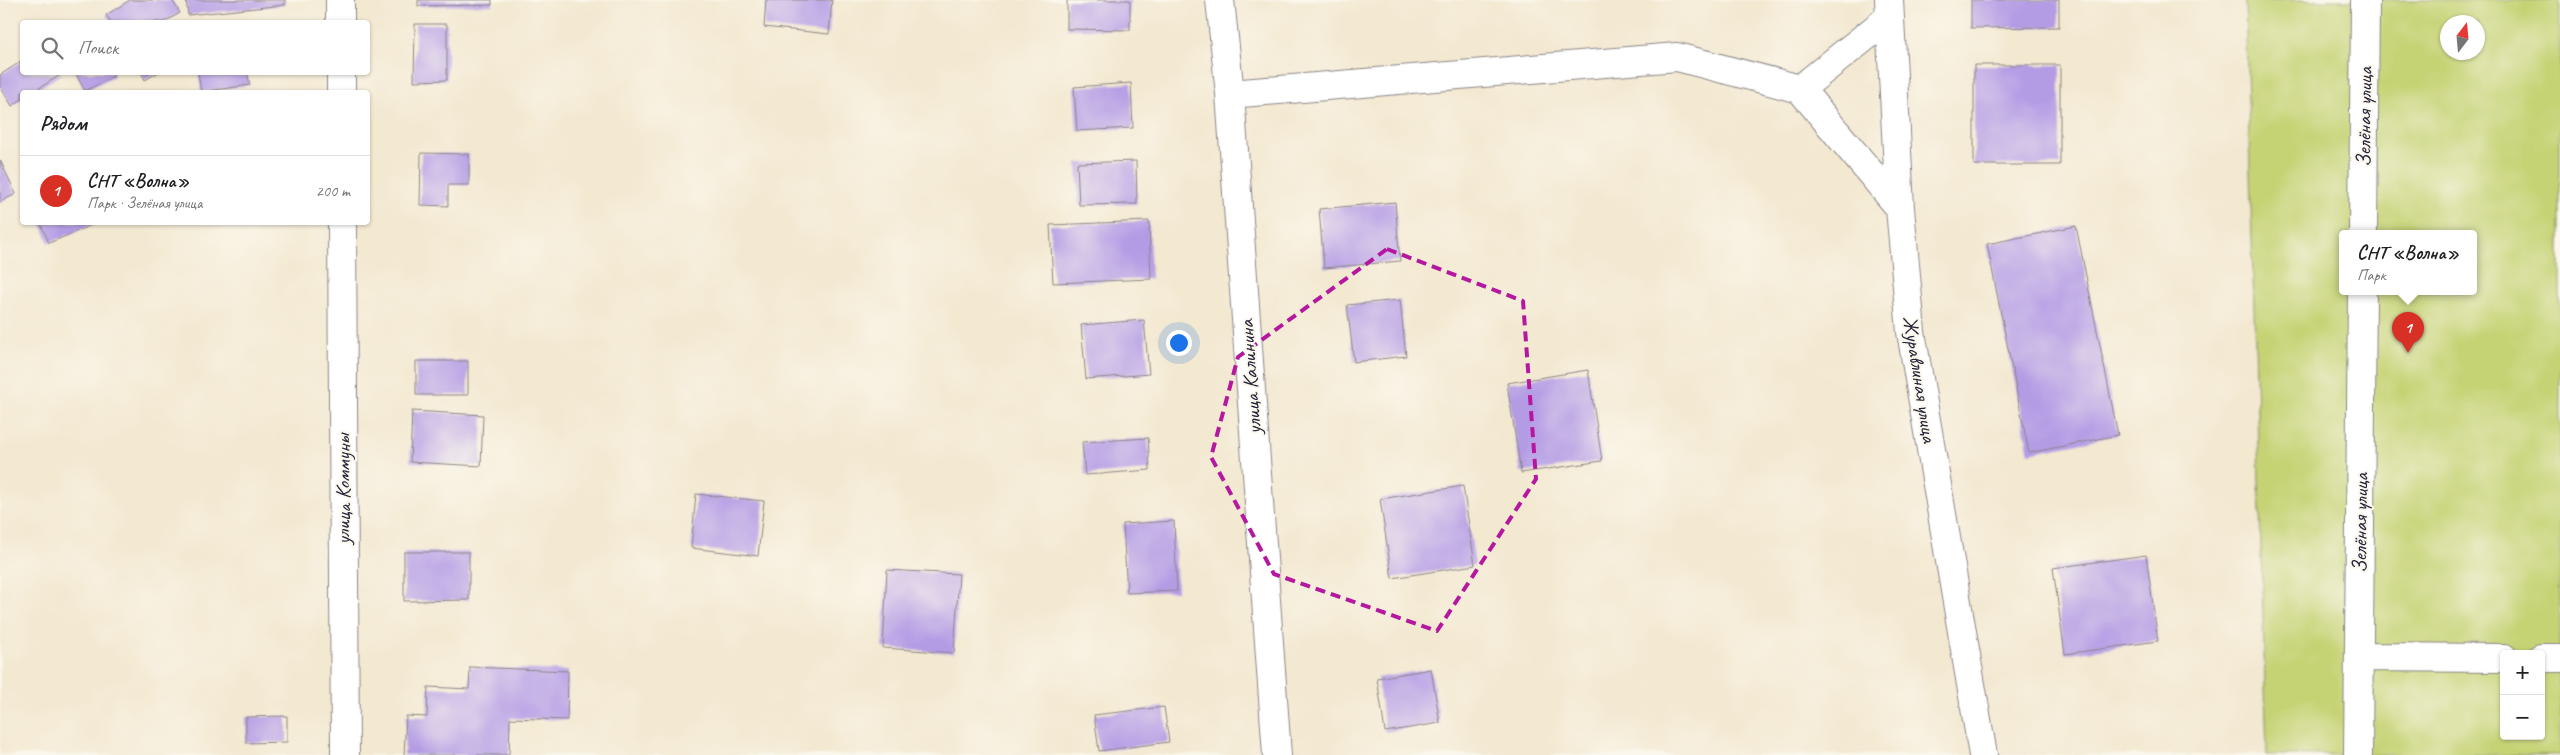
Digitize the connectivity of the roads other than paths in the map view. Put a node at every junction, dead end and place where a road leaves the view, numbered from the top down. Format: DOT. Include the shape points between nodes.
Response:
graph roads {
  1 [pos="340,0"];
  2 [pos="1220,0"];
  3 [pos="2365,0"];
  4 [pos="1890,9"];
  5 [pos="340,20"];
  6 [pos="341,75"];
  7 [pos="1800,89"];
  8 [pos="341,90"];
  9 [pos="1230,94"];
  10 [pos="1900,208"];
  11 [pos="342,225"];
  12 [pos="2363,230"];
  13 [pos="2362,295"];
  14 [pos="2359,656"];
  15 [pos="2500,658"];
  16 [pos="2545,658"];
  17 [pos="2560,658"];
  18 [pos="345,755"];
  19 [pos="1277,755"];
  20 [pos="1983,755"];
  21 [pos="2358,755"];
  1 -- 5 [label="street"];
  2 -- 9 [label="street, улица Калинина"];
  3 -- 12 [label="street, Зелёная улица"];
  4 -- 7 [label="street"];
  4 -- 10 [label="street, Журавлиная улица"];
  6 -- 8 [label="street"];
  7 -- 9 [label="street" via="1677,57"];
  7 -- 10 [label="street"];
  9 -- 19 [label="street, улица Калинина"];
  10 -- 20 [label="street, Журавлиная улица" via="1911,332"];
  11 -- 18 [label="street, улица Коммуны"];
  13 -- 14 [label="street, Зелёная улица"];
  14 -- 15 [label="street"];
  14 -- 21 [label="street, Зелёная улица"];
  16 -- 17 [label="street"];
}
